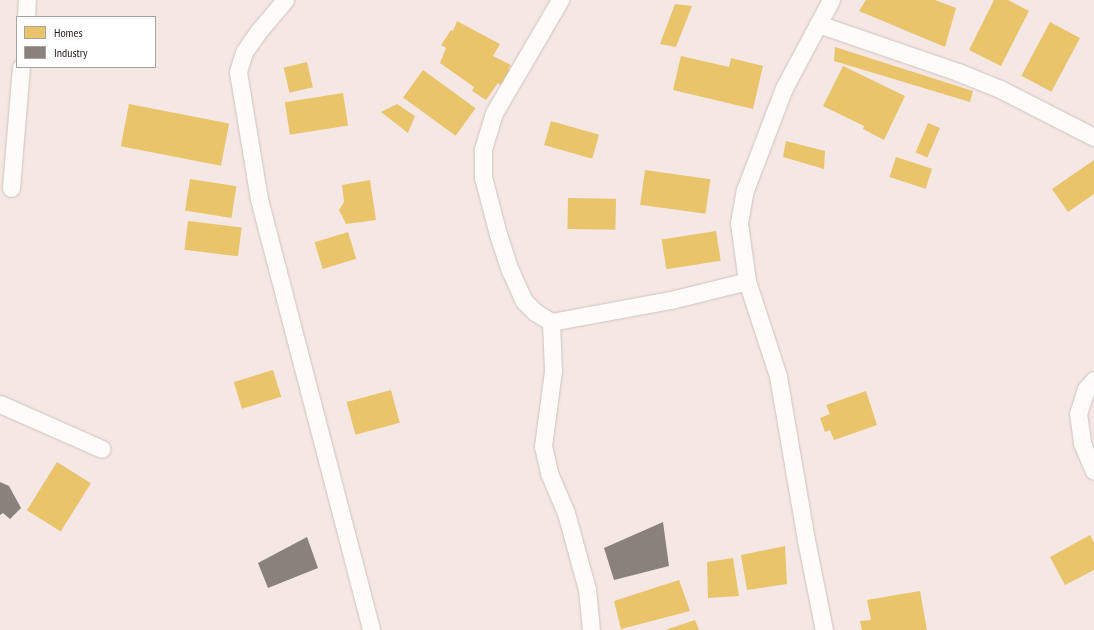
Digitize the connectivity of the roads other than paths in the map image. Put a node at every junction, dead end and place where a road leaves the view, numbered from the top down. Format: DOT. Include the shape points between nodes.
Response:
graph roads {
  1 [pos="27,0"];
  2 [pos="285,0"];
  3 [pos="560,0"];
  4 [pos="831,0"];
  5 [pos="26,16"];
  6 [pos="818,24"];
  7 [pos="21,68"];
  8 [pos="1094,137"];
  9 [pos="11,188"];
  10 [pos="747,281"];
  11 [pos="551,322"];
  12 [pos="1094,380"];
  13 [pos="0,404"];
  14 [pos="102,449"];
  15 [pos="1094,471"];
  16 [pos="371,630"];
  17 [pos="591,630"];
  18 [pos="824,630"];
  1 -- 5 [label="street"];
  2 -- 16 [label="street" via="244,52 238,72 259,199"];
  3 -- 11 [label="street" via="494,112 483,150 483,177 510,270 524,301"];
  4 -- 6 [label="street"];
  6 -- 8 [label="street" via="1000,89"];
  6 -- 10 [label="street" via="784,88 745,190 739,224"];
  7 -- 9 [label="street"];
  10 -- 11 [label="street" via="671,300"];
  10 -- 18 [label="street" via="778,376"];
  11 -- 17 [label="street" via="553,371 543,446 549,472 566,513 587,588"];
  12 -- 15 [label="street" via="1086,390 1078,413 1082,443"];
  13 -- 14 [label="street"];
}
